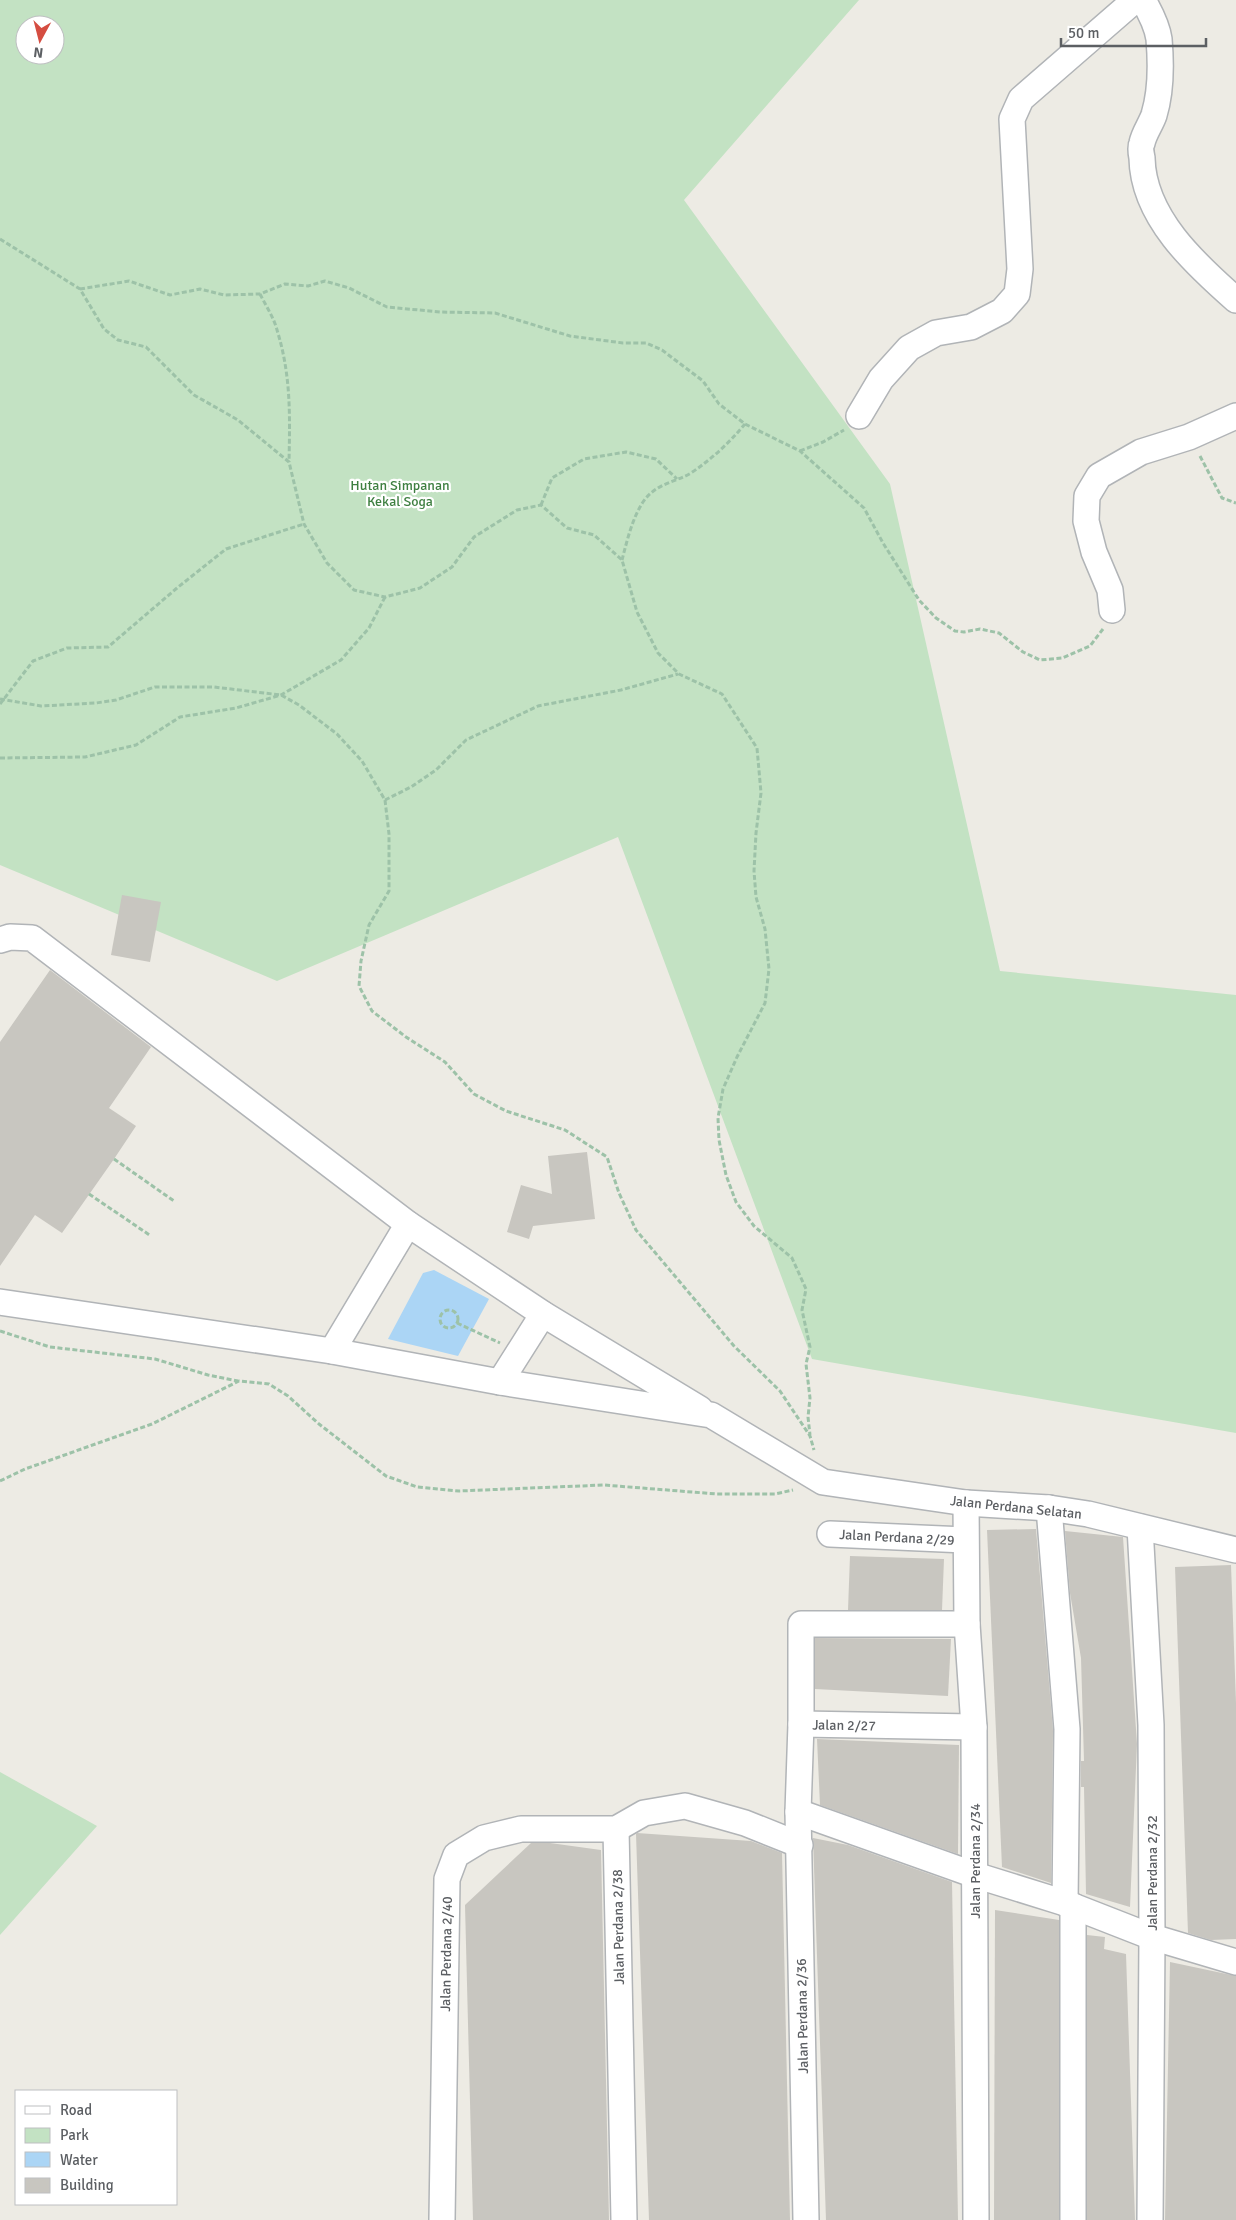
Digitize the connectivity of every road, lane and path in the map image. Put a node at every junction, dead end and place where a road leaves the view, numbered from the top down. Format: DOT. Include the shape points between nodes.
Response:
graph roads {
  1 [pos="1135,0"];
  2 [pos="1143,0"];
  3 [pos="0,239"];
  4 [pos="80,289"];
  5 [pos="260,294"];
  6 [pos="1236,300"];
  7 [pos="859,416"];
  8 [pos="1236,416"];
  9 [pos="745,424"];
  10 [pos="1189,437"];
  11 [pos="800,451"];
  12 [pos="289,462"];
  13 [pos="677,479"];
  14 [pos="1236,503"];
  15 [pos="541,505"];
  16 [pos="304,524"];
  17 [pos="622,560"];
  18 [pos="385,597"];
  19 [pos="1112,610"];
  20 [pos="679,674"];
  21 [pos="281,695"];
  22 [pos="2,700"];
  23 [pos="0,704"];
  24 [pos="0,758"];
  25 [pos="385,800"];
  26 [pos="0,940"];
  27 [pos="114,1159"];
  28 [pos="89,1194"];
  29 [pos="174,1201"];
  30 [pos="408,1224"];
  31 [pos="151,1236"];
  32 [pos="0,1302"];
  33 [pos="542,1314"];
  34 [pos="457,1323"];
  35 [pos="0,1330"];
  36 [pos="484,1335"];
  37 [pos="332,1352"];
  38 [pos="239,1381"];
  39 [pos="500,1382"];
  40 [pos="711,1415"];
  41 [pos="810,1436"];
  42 [pos="0,1480"];
  43 [pos="823,1482"];
  44 [pos="966,1503"];
  45 [pos="1049,1508"];
  46 [pos="1140,1527"];
  47 [pos="830,1534"];
  48 [pos="965,1540"];
  49 [pos="1236,1550"];
  50 [pos="967,1624"];
  51 [pos="801,1724"];
  52 [pos="974,1727"];
  53 [pos="798,1812"];
  54 [pos="616,1828"];
  55 [pos="800,1845"];
  56 [pos="975,1875"];
  57 [pos="1069,1904"];
  58 [pos="1152,1937"];
  59 [pos="1236,1962"];
  60 [pos="442,2220"];
  61 [pos="624,2220"];
  62 [pos="806,2220"];
  63 [pos="976,2220"];
  64 [pos="1073,2220"];
  65 [pos="1150,2220"];
  1 -- 7 [label="street" via="1021,100 1012,119 1020,268 1017,294 1002,311 971,327 936,333 909,348 881,379"];
  2 -- 6 [label="street" via="1158,38 1159,75 1154,114 1141,144 1142,171 1153,207 1178,242"];
  3 -- 4 [label="path"];
  4 -- 5 [label="path" via="129,281 170,294 200,289 224,295"];
  4 -- 12 [label="path" via="104,329 118,340 146,347 194,395 238,420"];
  5 -- 9 [label="path" via="285,284 308,286 325,281 349,288 387,307 440,312 495,312 570,336 646,343 662,350 703,381 719,404"];
  5 -- 12 [label="path" via="277,328 286,365 291,403"];
  7 -- 11 [label="path" via="841,434"];
  8 -- 10 [label="street"];
  9 -- 11 [label="path"];
  9 -- 13 [label="path" via="724,449"];
  10 -- 14 [label="path" via="1222,498"];
  10 -- 19 [label="street" via="1141,452 1099,476 1087,496 1086,521 1094,552 1110,590"];
  11 -- 19 [label="path" via="864,508 919,600 936,618 955,631 980,629 999,633 1022,652 1040,660 1062,658 1090,646"];
  12 -- 16 [label="path"];
  13 -- 15 [label="path" via="656,459 626,452 584,459 552,478"];
  13 -- 17 [label="path" via="660,485 643,502"];
  15 -- 17 [label="path" via="567,528 594,535"];
  15 -- 18 [label="path" via="516,510 474,537 452,567 420,588"];
  16 -- 18 [label="path" via="327,563 354,590"];
  16 -- 22 [label="path" via="226,549 108,647 67,648 33,661"];
  17 -- 20 [label="path" via="637,612 658,653"];
  18 -- 21 [label="path" via="369,628 341,660"];
  20 -- 25 [label="path" via="621,690 538,706 466,740 436,770"];
  20 -- 41 [label="path" via="722,694 757,748 761,793 754,871 769,969 764,1003 736,1056 723,1089 718,1118 726,1175 736,1202 754,1226 792,1258 806,1289 802,1310 810,1347 806,1364"];
  21 -- 22 [label="path" via="214,687 154,687 96,703 41,706"];
  21 -- 24 [label="path" via="236,708 180,717 136,745 86,757"];
  21 -- 25 [label="path" via="337,734 362,761"];
  22 -- 23 [label="path"];
  25 -- 41 [label="path" via="389,890 370,925 359,986 372,1011 445,1062 474,1094 506,1111 565,1130 607,1157 636,1230 734,1346 780,1391"];
  26 -- 30 [label="street" via="32,938"];
  27 -- 29 [label="path"];
  28 -- 31 [label="path"];
  30 -- 33 [label="street"];
  30 -- 37 [label="street"];
  32 -- 37 [label="street"];
  33 -- 39 [label="street"];
  33 -- 40 [label="street"];
  34 -- 34 [label="path" via="446,1327 440,1320 441,1316 448,1310 453,1311"];
  34 -- 36 [label="path"];
  35 -- 38 [label="path" via="50,1347 155,1359"];
  37 -- 39 [label="street"];
  38 -- 42 [label="path" via="152,1424"];
  38 -- 43 [label="path" via="269,1384 386,1476 417,1487 459,1491 604,1485 717,1494 774,1494"];
  39 -- 40 [label="street"];
  40 -- 43 [label="street"];
  41 -- 43 [label="path"];
  43 -- 44 [label="street, Jalan Perdana Selatan"];
  44 -- 45 [label="street, Jalan Perdana Selatan"];
  44 -- 48 [label="street, Jalan Perdana 2/34"];
  45 -- 46 [label="street, Jalan Perdana Selatan"];
  45 -- 57 [label="street" via="1067,1729"];
  46 -- 49 [label="street, Jalan Perdana Selatan"];
  46 -- 58 [label="street, Jalan Perdana 2/32" via="1151,1725"];
  47 -- 48 [label="street, Jalan Perdana 2/29"];
  48 -- 50 [label="street, Jalan Perdana 2/34"];
  50 -- 51 [label="street" via="801,1624"];
  50 -- 52 [label="street, Jalan Perdana 2/34"];
  51 -- 52 [label="street, Jalan 2/27"];
  51 -- 53 [label="street, Jalan 2/27"];
  52 -- 56 [label="street, Jalan Perdana 2/34"];
  53 -- 55 [label="street, Jalan Perdana 2/36"];
  53 -- 56 [label="street"];
  54 -- 55 [label="street" via="644,1813 685,1806 745,1823"];
  54 -- 60 [label="street, Jalan Perdana 2/40" via="521,1829 484,1838 456,1855 447,1879"];
  54 -- 61 [label="street, Jalan Perdana 2/38"];
  55 -- 62 [label="street, Jalan Perdana 2/36"];
  56 -- 57 [label="street"];
  56 -- 63 [label="street, Jalan Perdana 2/34"];
  57 -- 58 [label="street"];
  57 -- 64 [label="street"];
  58 -- 59 [label="street"];
  58 -- 65 [label="street, Jalan Perdana 2/32"];
}
